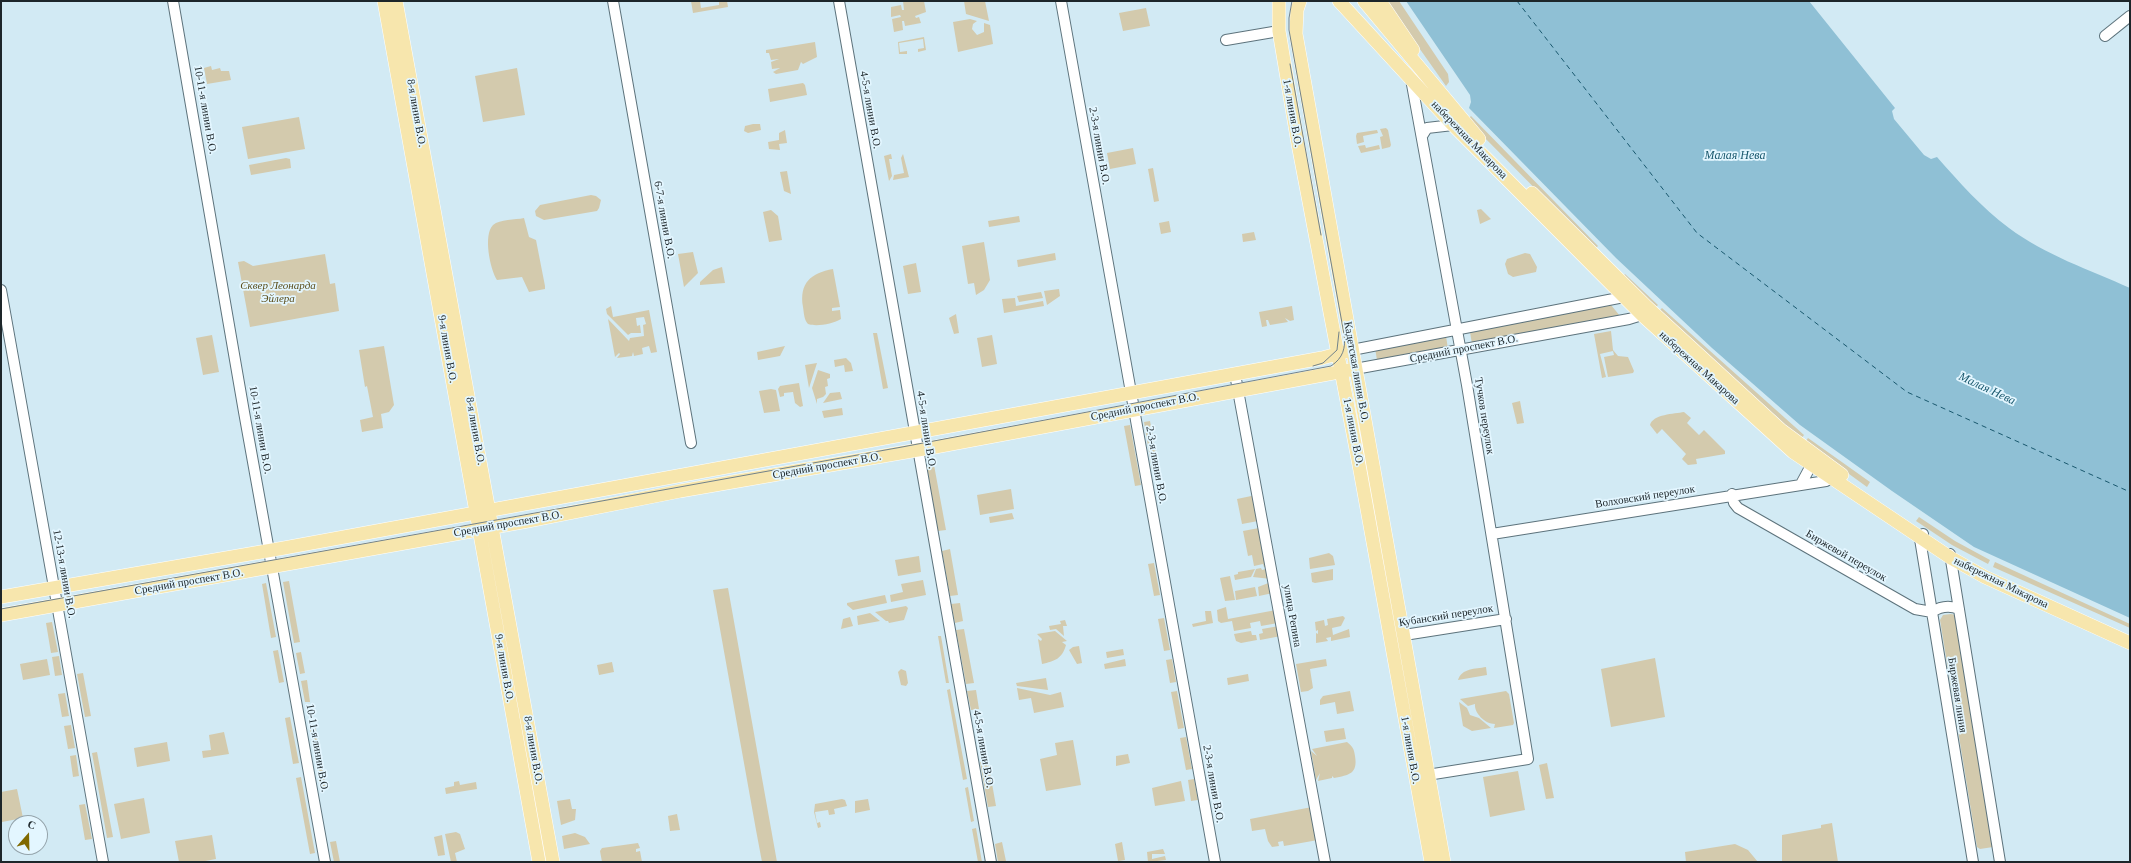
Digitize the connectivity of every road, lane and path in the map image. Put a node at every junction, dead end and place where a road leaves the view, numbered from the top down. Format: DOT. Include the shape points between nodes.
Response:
graph roads {
  1 [pos="173,1"];
  2 [pos="384,1"];
  3 [pos="396,1"];
  4 [pos="613,1"];
  5 [pos="839,1"];
  6 [pos="1061,1"];
  7 [pos="1279,1"];
  8 [pos="1300,1"];
  9 [pos="1339,1"];
  10 [pos="1364,1"];
  11 [pos="1380,1"];
  12 [pos="2130,16"];
  13 [pos="1279,31"];
  14 [pos="2105,36"];
  15 [pos="1226,40"];
  16 [pos="1417,76"];
  17 [pos="1453,125"];
  18 [pos="1422,136"];
  19 [pos="1,290"];
  20 [pos="1629,296"];
  21 [pos="1644,311"];
  22 [pos="1456,329"];
  23 [pos="1352,350"];
  24 [pos="1461,350"];
  25 [pos="1338,354"];
  26 [pos="1355,369"];
  27 [pos="1341,371"];
  28 [pos="1235,374"];
  29 [pos="1238,390"];
  30 [pos="1131,394"];
  31 [pos="1134,409"];
  32 [pos="915,433"];
  33 [pos="691,443"];
  34 [pos="918,450"];
  35 [pos="1814,460"];
  36 [pos="1831,478"];
  37 [pos="1802,484"];
  38 [pos="1732,494"];
  39 [pos="489,510"];
  40 [pos="476,512"];
  41 [pos="492,527"];
  42 [pos="479,530"];
  43 [pos="1492,534"];
  44 [pos="1922,535"];
  45 [pos="269,550"];
  46 [pos="1950,554"];
  47 [pos="272,566"];
  48 [pos="53,588"];
  49 [pos="1,597"];
  50 [pos="57,606"];
  51 [pos="1959,609"];
  52 [pos="1932,612"];
  53 [pos="1,615"];
  54 [pos="1506,619"];
  55 [pos="2130,634"];
  56 [pos="1396,636"];
  57 [pos="2130,643"];
  58 [pos="1428,775"];
  59 [pos="1415,777"];
  60 [pos="103,862"];
  61 [pos="325,862"];
  62 [pos="539,862"];
  63 [pos="553,862"];
  64 [pos="990,862"];
  65 [pos="1215,862"];
  66 [pos="1325,862"];
  67 [pos="1431,862"];
  68 [pos="1444,862"];
  69 [pos="1973,862"];
  70 [pos="2000,862"];
  1 -- 45 [label="street, 10-11-я линии В.О."];
  2 -- 40 [label="main road, 9-я линия В.О."];
  3 -- 39 [label="main road, 8-я линия В.О."];
  4 -- 33 [label="street, 6-7-я линии В.О."];
  5 -- 32 [label="street, 4-5-я линии В.О."];
  6 -- 30 [label="street, 2-3-я линии В.О."];
  7 -- 13 [label="main road, 1-я линия В.О."];
  8 -- 23 [label="main road, Кадетская линия В.О." via="1296,34"];
  9 -- 16 [label="main road, набережная Макарова"];
  10 -- 16 [label="main road, набережная Макарова"];
  11 -- 16 [label="main road" via="1412,48"];
  12 -- 14 [label="street"];
  13 -- 15 [label="street"];
  13 -- 25 [label="main road, 1-я линия В.О."];
  16 -- 17 [label="main road, набережная Макарова"];
  16 -- 18 [label="street, Тучков переулок"];
  16 -- 20 [label="main road, набережная Макарова"];
  17 -- 18 [label="street" via="1427,128"];
  17 -- 20 [label="main road, набережная Макарова"];
  18 -- 22 [label="street, Тучков переулок"];
  19 -- 48 [label="street, 12-13-я линии В.О."];
  20 -- 21 [label="main road, набережная Макарова"];
  20 -- 22 [label="street, Средний проспект В.О."];
  21 -- 24 [label="street, Средний проспект В.О."];
  21 -- 35 [label="main road, набережная Макарова"];
  22 -- 23 [label="street, Средний проспект В.О."];
  22 -- 24 [label="street, Тучков переулок"];
  23 -- 25 [label="main road, Средний проспект В.О."];
  23 -- 26 [label="main road, Кадетская линия В.О."];
  24 -- 26 [label="street, Средний проспект В.О."];
  24 -- 43 [label="street, Тучков переулок"];
  25 -- 27 [label="main road, 1-я линия В.О."];
  25 -- 28 [label="main road, Средний проспект В.О."];
  26 -- 27 [label="main road, Средний проспект В.О."];
  26 -- 56 [label="main road, Кадетская линия В.О."];
  27 -- 29 [label="main road, Средний проспект В.О."];
  27 -- 56 [label="main road, 1-я линия В.О."];
  28 -- 29 [label="street, улица Репина"];
  28 -- 30 [label="main road, Средний проспект В.О."];
  29 -- 31 [label="main road, Средний проспект В.О."];
  29 -- 66 [label="street, улица Репина"];
  30 -- 31 [label="street, 2-3-я линии В.О."];
  30 -- 32 [label="main road, Средний проспект В.О."];
  31 -- 34 [label="main road, Средний проспект В.О."];
  31 -- 65 [label="street, 2-3-я линии В.О."];
  32 -- 34 [label="street, 4-5-я линии В.О."];
  32 -- 39 [label="main road, Средний проспект В.О."];
  34 -- 41 [label="main road, Средний проспект В.О."];
  34 -- 64 [label="street, 4-5-я линии В.О."];
  35 -- 36 [label="main road, набережная Макарова"];
  35 -- 37 [label="street"];
  35 -- 44 [label="main road, набережная Макарова"];
  36 -- 37 [label="street, Волховский переулок"];
  36 -- 44 [label="main road, набережная Макарова"];
  37 -- 38 [label="street, Волховский переулок"];
  38 -- 43 [label="street, Волховский переулок"];
  38 -- 52 [label="street, Биржевой переулок" via="1738,508 1915,609"];
  39 -- 40 [label="main road, Средний проспект В.О."];
  39 -- 41 [label="main road, 8-я линия В.О."];
  40 -- 42 [label="main road, 9-я линия В.О."];
  40 -- 45 [label="main road, Средний проспект В.О."];
  41 -- 42 [label="main road, Средний проспект В.О."];
  41 -- 63 [label="main road, 8-я линия В.О."];
  42 -- 47 [label="main road, Средний проспект В.О."];
  42 -- 62 [label="main road, 9-я линия В.О."];
  43 -- 54 [label="street, Тучков переулок"];
  44 -- 46 [label="main road, набережная Макарова"];
  44 -- 52 [label="street, Биржевая линия"];
  45 -- 47 [label="street, 10-11-я линии В.О."];
  45 -- 48 [label="main road, Средний проспект В.О."];
  46 -- 51 [label="street, Биржевая линия"];
  46 -- 55 [label="main road, набережная Макарова"];
  46 -- 57 [label="main road, набережная Макарова" via="1985,577"];
  47 -- 50 [label="main road, Средний проспект В.О."];
  47 -- 61 [label="street, 10-11-я линии В.О."];
  48 -- 49 [label="main road, Средний проспект В.О."];
  48 -- 50 [label="street, 12-13-я линии В.О."];
  50 -- 53 [label="main road, Средний проспект В.О."];
  50 -- 60 [label="street, 12-13-я линии В.О."];
  51 -- 52 [label="street, Биржевой переулок" via="1946,606 1938,607"];
  51 -- 70 [label="street, Биржевая линия"];
  52 -- 69 [label="street, Биржевая линия"];
  54 -- 56 [label="street, Кубанский переулок"];
  54 -- 58 [label="street, Тучков переулок" via="1528,759"];
  56 -- 58 [label="main road, Кадетская линия В.О."];
  56 -- 59 [label="main road, 1-я линия В.О."];
  58 -- 59 [label="street"];
  58 -- 68 [label="main road, Кадетская линия В.О."];
  59 -- 67 [label="main road, 1-я линия В.О."];
}
